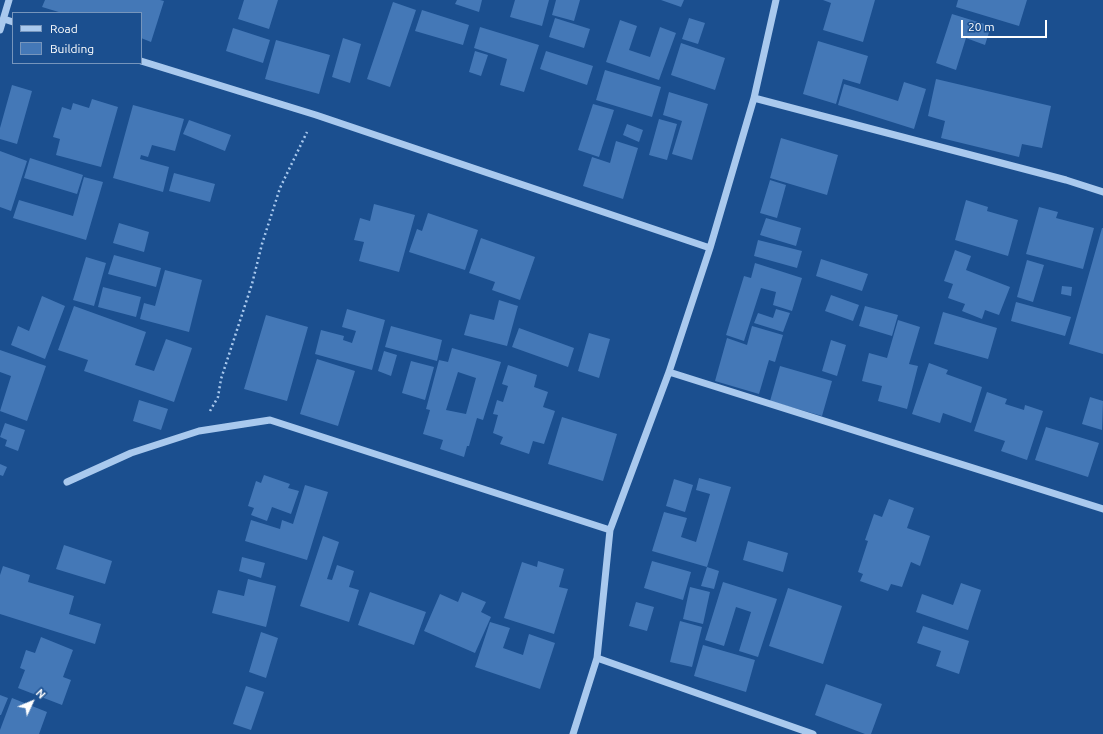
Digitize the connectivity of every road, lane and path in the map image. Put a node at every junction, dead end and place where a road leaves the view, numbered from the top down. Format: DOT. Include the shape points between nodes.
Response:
graph roads {
  1 [pos="9,0"];
  2 [pos="776,0"];
  3 [pos="4,19"];
  4 [pos="12,22"];
  5 [pos="0,30"];
  6 [pos="142,61"];
  7 [pos="754,98"];
  8 [pos="316,115"];
  9 [pos="1103,192"];
  10 [pos="710,248"];
  11 [pos="668,372"];
  12 [pos="198,432"];
  13 [pos="67,482"];
  14 [pos="1103,509"];
  15 [pos="610,530"];
  16 [pos="597,658"];
  17 [pos="573,734"];
  18 [pos="813,734"];
  1 -- 3 [label="street"];
  2 -- 7 [label="street"];
  3 -- 4 [label="street"];
  3 -- 5 [label="street"];
  6 -- 8 [label="street"];
  7 -- 9 [label="street"];
  7 -- 10 [label="street"];
  8 -- 10 [label="street"];
  8 -- 12 [label="path" via="280,188 221,379 218,397"];
  10 -- 11 [label="street"];
  11 -- 14 [label="street"];
  11 -- 15 [label="street"];
  12 -- 13 [label="street" via="130,453"];
  12 -- 15 [label="street" via="270,420"];
  15 -- 16 [label="street"];
  16 -- 17 [label="street"];
  16 -- 18 [label="street"];
}
